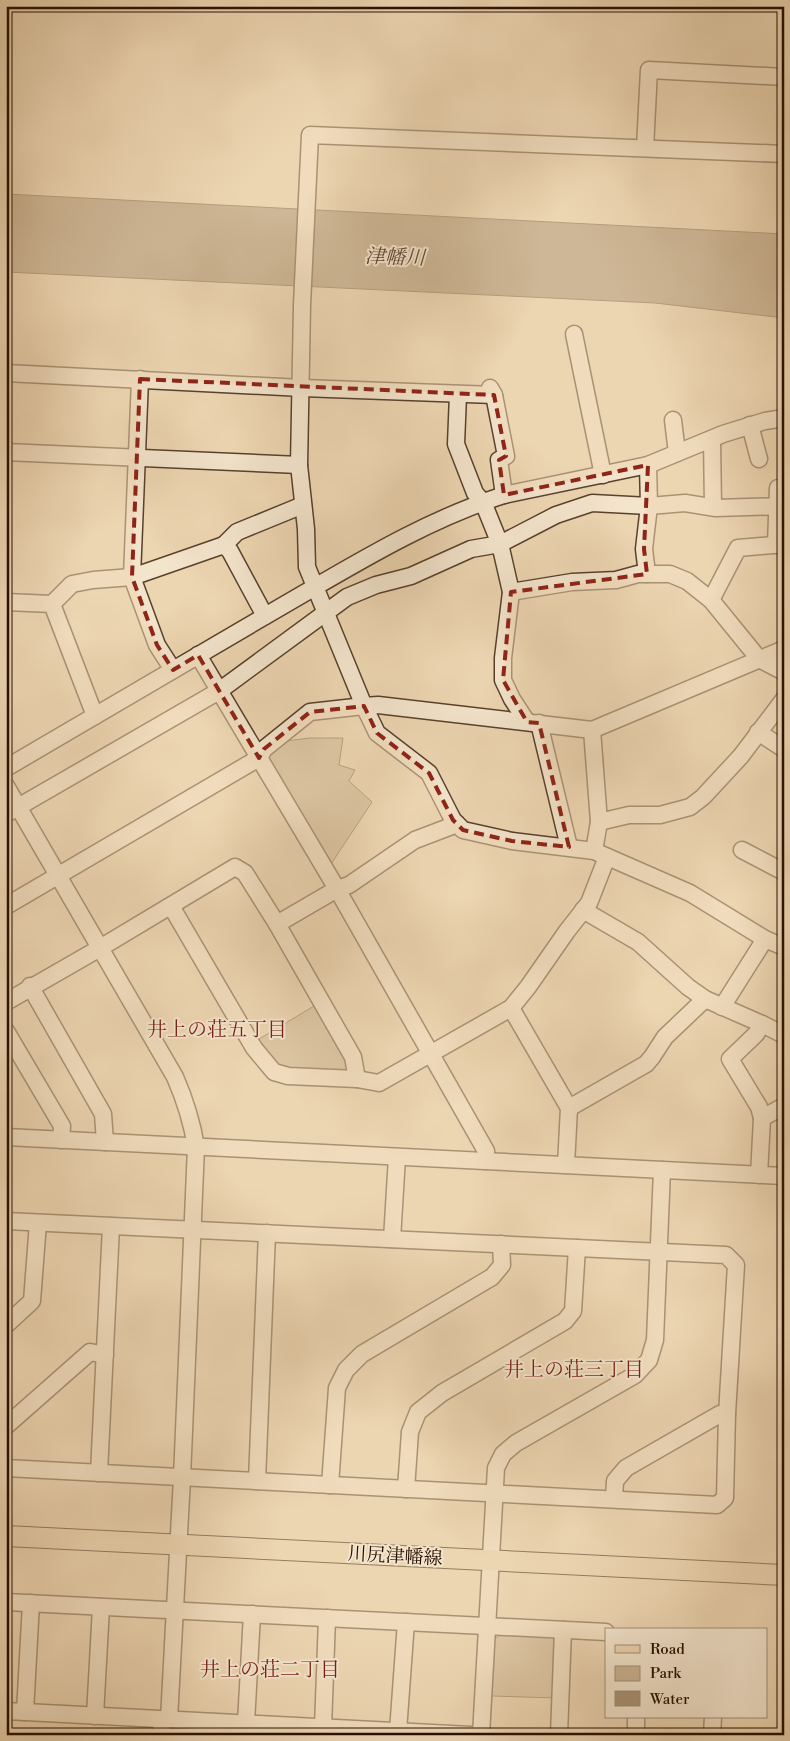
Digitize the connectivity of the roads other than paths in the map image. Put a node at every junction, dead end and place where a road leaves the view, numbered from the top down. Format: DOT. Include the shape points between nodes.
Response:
graph roads {
  1 [pos="784,77"];
  2 [pos="645,148"];
  3 [pos="784,154"];
  4 [pos="574,334"];
  5 [pos="6,372"];
  6 [pos="140,379"];
  7 [pos="302,388"];
  8 [pos="458,395"];
  9 [pos="784,418"];
  10 [pos="673,420"];
  11 [pos="750,425"];
  12 [pos="712,439"];
  13 [pos="6,452"];
  14 [pos="678,453"];
  15 [pos="136,458"];
  16 [pos="758,459"];
  17 [pos="299,465"];
  18 [pos="648,465"];
  19 [pos="603,475"];
  20 [pos="778,488"];
  21 [pos="504,496"];
  22 [pos="484,502"];
  23 [pos="303,505"];
  24 [pos="649,506"];
  25 [pos="780,506"];
  26 [pos="713,507"];
  27 [pos="500,544"];
  28 [pos="780,544"];
  29 [pos="224,545"];
  30 [pos="647,574"];
  31 [pos="132,577"];
  32 [pos="315,587"];
  33 [pos="510,592"];
  34 [pos="711,600"];
  35 [pos="6,602"];
  36 [pos="52,604"];
  37 [pos="326,613"];
  38 [pos="265,616"];
  39 [pos="784,649"];
  40 [pos="198,655"];
  41 [pos="759,659"];
  42 [pos="173,670"];
  43 [pos="784,672"];
  44 [pos="219,690"];
  45 [pos="784,699"];
  46 [pos="364,706"];
  47 [pos="95,716"];
  48 [pos="533,723"];
  49 [pos="592,730"];
  50 [pos="758,732"];
  51 [pos="784,749"];
  52 [pos="259,758"];
  53 [pos="6,768"];
  54 [pos="6,786"];
  55 [pos="12,810"];
  56 [pos="599,822"];
  57 [pos="457,824"];
  58 [pos="569,847"];
  59 [pos="742,850"];
  60 [pos="600,854"];
  61 [pos="784,872"];
  62 [pos="58,875"];
  63 [pos="337,889"];
  64 [pos="6,906"];
  65 [pos="171,906"];
  66 [pos="583,910"];
  67 [pos="277,924"];
  68 [pos="765,938"];
  69 [pos="784,947"];
  70 [pos="100,948"];
  71 [pos="30,986"];
  72 [pos="705,999"];
  73 [pos="6,1002"];
  74 [pos="722,1007"];
  75 [pos="511,1008"];
  76 [pos="762,1024"];
  77 [pos="6,1031"];
  78 [pos="784,1035"];
  79 [pos="430,1055"];
  80 [pos="357,1079"];
  81 [pos="784,1106"];
  82 [pos="569,1108"];
  83 [pos="762,1118"];
  84 [pos="6,1137"];
  85 [pos="61,1140"];
  86 [pos="105,1142"];
  87 [pos="196,1147"];
  88 [pos="397,1157"];
  89 [pos="486,1161"];
  90 [pos="566,1166"];
  91 [pos="662,1170"];
  92 [pos="758,1175"];
  93 [pos="784,1176"];
  94 [pos="6,1221"];
  95 [pos="38,1222"];
  96 [pos="111,1226"];
  97 [pos="192,1230"];
  98 [pos="267,1233"];
  99 [pos="392,1239"];
  100 [pos="501,1244"];
  101 [pos="577,1248"];
  102 [pos="659,1252"];
  103 [pos="6,1325"];
  104 [pos="105,1355"];
  105 [pos="727,1414"];
  106 [pos="6,1426"];
  107 [pos="6,1468"];
  108 [pos="99,1473"];
  109 [pos="182,1478"];
  110 [pos="257,1481"];
  111 [pos="330,1485"];
  112 [pos="406,1489"];
  113 [pos="494,1493"];
  114 [pos="614,1499"];
  115 [pos="6,1536"];
  116 [pos="178,1545"];
  117 [pos="491,1560"];
  118 [pos="784,1575"];
  119 [pos="6,1602"];
  120 [pos="31,1603"];
  121 [pos="101,1606"];
  122 [pos="175,1611"];
  123 [pos="252,1614"];
  124 [pos="327,1618"];
  125 [pos="406,1622"];
  126 [pos="488,1626"];
  127 [pos="563,1630"];
  128 [pos="605,1632"];
  129 [pos="6,1711"];
  130 [pos="25,1712"];
  131 [pos="95,1716"];
  132 [pos="636,1718"];
  133 [pos="713,1718"];
  134 [pos="246,1723"];
  135 [pos="164,1724"];
  136 [pos="323,1727"];
  137 [pos="398,1731"];
  138 [pos="471,1735"];
  139 [pos="480,1735"];
  140 [pos="559,1735"];
  141 [pos="636,1735"];
  142 [pos="712,1735"];
  1 -- 2 [label="street" via="649,70"];
  2 -- 3 [label="street"];
  2 -- 7 [label="street" via="310,135 302,305"];
  4 -- 19 [label="street"];
  5 -- 6 [label="street"];
  6 -- 7 [label="street"];
  6 -- 15 [label="street"];
  7 -- 8 [label="street"];
  7 -- 17 [label="street"];
  8 -- 21 [label="street" via="492,392 506,456 499,460"];
  8 -- 22 [label="street" via="456,444 475,493"];
  9 -- 11 [label="street"];
  10 -- 14 [label="street"];
  11 -- 12 [label="street"];
  11 -- 16 [label="street"];
  12 -- 14 [label="street"];
  12 -- 26 [label="street"];
  13 -- 15 [label="street"];
  14 -- 18 [label="street"];
  15 -- 17 [label="street"];
  15 -- 31 [label="street"];
  17 -- 23 [label="street"];
  18 -- 19 [label="street"];
  18 -- 24 [label="street"];
  19 -- 21 [label="street"];
  20 -- 25 [label="street"];
  21 -- 22 [label="street"];
  22 -- 27 [label="street"];
  22 -- 32 [label="street" via="352,564"];
  23 -- 29 [label="street" via="237,532"];
  23 -- 32 [label="street" via="307,567"];
  24 -- 26 [label="street" via="685,504"];
  24 -- 27 [label="street" via="592,503 556,514"];
  24 -- 30 [label="street" via="644,549"];
  25 -- 26 [label="street"];
  25 -- 28 [label="street"];
  27 -- 33 [label="street"];
  27 -- 37 [label="street" via="470,549 411,576 376,585 347,597"];
  28 -- 34 [label="street" via="738,548"];
  29 -- 31 [label="street"];
  29 -- 38 [label="street"];
  30 -- 33 [label="street"];
  30 -- 34 [label="street" via="670,574 687,580"];
  31 -- 36 [label="street" via="72,584"];
  31 -- 42 [label="street" via="157,645"];
  32 -- 37 [label="street"];
  32 -- 38 [label="street"];
  33 -- 48 [label="street" via="503,680 512,699"];
  34 -- 41 [label="street"];
  35 -- 36 [label="street"];
  36 -- 47 [label="street"];
  37 -- 44 [label="street"];
  37 -- 46 [label="street"];
  38 -- 40 [label="street"];
  39 -- 41 [label="street"];
  40 -- 42 [label="street"];
  40 -- 44 [label="street"];
  41 -- 43 [label="street"];
  41 -- 49 [label="street"];
  42 -- 47 [label="street"];
  44 -- 52 [label="street"];
  44 -- 55 [label="street"];
  45 -- 50 [label="street"];
  46 -- 48 [label="street"];
  46 -- 52 [label="street" via="310,712 264,749"];
  46 -- 57 [label="street" via="377,733 429,773"];
  47 -- 53 [label="street"];
  48 -- 49 [label="street"];
  48 -- 58 [label="street"];
  49 -- 56 [label="street"];
  50 -- 51 [label="street"];
  50 -- 56 [label="street" via="741,756 690,807 660,816 629,816"];
  52 -- 62 [label="street"];
  52 -- 63 [label="street"];
  54 -- 55 [label="street"];
  55 -- 62 [label="street"];
  56 -- 60 [label="street"];
  57 -- 58 [label="street" via="463,830 512,841"];
  57 -- 63 [label="street" via="415,840 349,885"];
  58 -- 60 [label="street"];
  59 -- 61 [label="street"];
  60 -- 66 [label="street" via="589,903"];
  60 -- 68 [label="street" via="690,892"];
  62 -- 64 [label="street"];
  62 -- 70 [label="street"];
  63 -- 67 [label="street"];
  63 -- 79 [label="street"];
  65 -- 67 [label="street" via="235,867 244,873"];
  65 -- 70 [label="street"];
  65 -- 80 [label="street" via="254,1048 274,1072 288,1076"];
  66 -- 72 [label="street" via="638,942"];
  66 -- 75 [label="street"];
  67 -- 80 [label="street" via="353,1057"];
  68 -- 69 [label="street"];
  68 -- 74 [label="street"];
  70 -- 71 [label="street"];
  70 -- 87 [label="street" via="176,1077"];
  71 -- 73 [label="street"];
  71 -- 86 [label="street" via="103,1114"];
  72 -- 74 [label="street"];
  72 -- 82 [label="street" via="665,1037 646,1064"];
  74 -- 76 [label="street"];
  75 -- 79 [label="street"];
  75 -- 82 [label="street"];
  76 -- 78 [label="street"];
  76 -- 83 [label="street" via="730,1059 759,1107"];
  77 -- 85 [label="street" via="62,1126"];
  79 -- 80 [label="street" via="379,1083"];
  79 -- 89 [label="street" via="486,1151"];
  81 -- 83 [label="street"];
  82 -- 90 [label="street"];
  83 -- 92 [label="street"];
  84 -- 85 [label="street"];
  85 -- 86 [label="street"];
  86 -- 87 [label="street"];
  87 -- 88 [label="street"];
  87 -- 97 [label="street"];
  88 -- 89 [label="street"];
  88 -- 99 [label="street"];
  89 -- 90 [label="street"];
  90 -- 91 [label="street"];
  91 -- 92 [label="street"];
  91 -- 102 [label="street"];
  92 -- 93 [label="street"];
  94 -- 95 [label="street"];
  95 -- 96 [label="street"];
  95 -- 103 [label="street" via="32,1301"];
  96 -- 97 [label="street"];
  96 -- 104 [label="street"];
  97 -- 98 [label="street"];
  97 -- 109 [label="street"];
  98 -- 99 [label="street"];
  98 -- 110 [label="street"];
  99 -- 100 [label="street"];
  100 -- 101 [label="street"];
  100 -- 111 [label="street" via="502,1265 492,1277 362,1354 346,1370 337,1388"];
  101 -- 102 [label="street"];
  101 -- 112 [label="street" via="574,1312 442,1393 418,1412 410,1432"];
  102 -- 105 [label="street" via="726,1255 736,1265"];
  102 -- 113 [label="street" via="655,1340 649,1360 635,1375 516,1443 503,1454 496,1468"];
  104 -- 106 [label="street" via="90,1352"];
  104 -- 108 [label="street"];
  105 -- 114 [label="street" via="720,1414 626,1468 615,1481"];
  105 -- 114 [label="street" via="725,1498 717,1505"];
  107 -- 108 [label="street"];
  108 -- 109 [label="street"];
  109 -- 110 [label="street"];
  109 -- 116 [label="street"];
  110 -- 111 [label="street"];
  111 -- 112 [label="street"];
  112 -- 113 [label="street"];
  113 -- 114 [label="street"];
  113 -- 117 [label="street"];
  115 -- 116 [label="main road, 川尻津幡線"];
  116 -- 117 [label="main road, 川尻津幡線"];
  116 -- 122 [label="street"];
  117 -- 118 [label="main road, 川尻津幡線"];
  117 -- 126 [label="street"];
  119 -- 120 [label="street"];
  120 -- 121 [label="street"];
  120 -- 130 [label="street"];
  121 -- 122 [label="street"];
  121 -- 131 [label="street"];
  122 -- 123 [label="street"];
  122 -- 135 [label="street"];
  123 -- 124 [label="street"];
  123 -- 134 [label="street"];
  124 -- 125 [label="street"];
  124 -- 136 [label="street"];
  125 -- 126 [label="street"];
  125 -- 137 [label="street"];
  126 -- 127 [label="street"];
  126 -- 139 [label="street"];
  127 -- 128 [label="street"];
  127 -- 140 [label="street"];
  129 -- 130 [label="street"];
  130 -- 131 [label="street"];
  131 -- 135 [label="street"];
  132 -- 141 [label="street"];
  133 -- 142 [label="street"];
  134 -- 135 [label="street"];
  134 -- 136 [label="street"];
  136 -- 137 [label="street"];
  137 -- 138 [label="street"];
}
